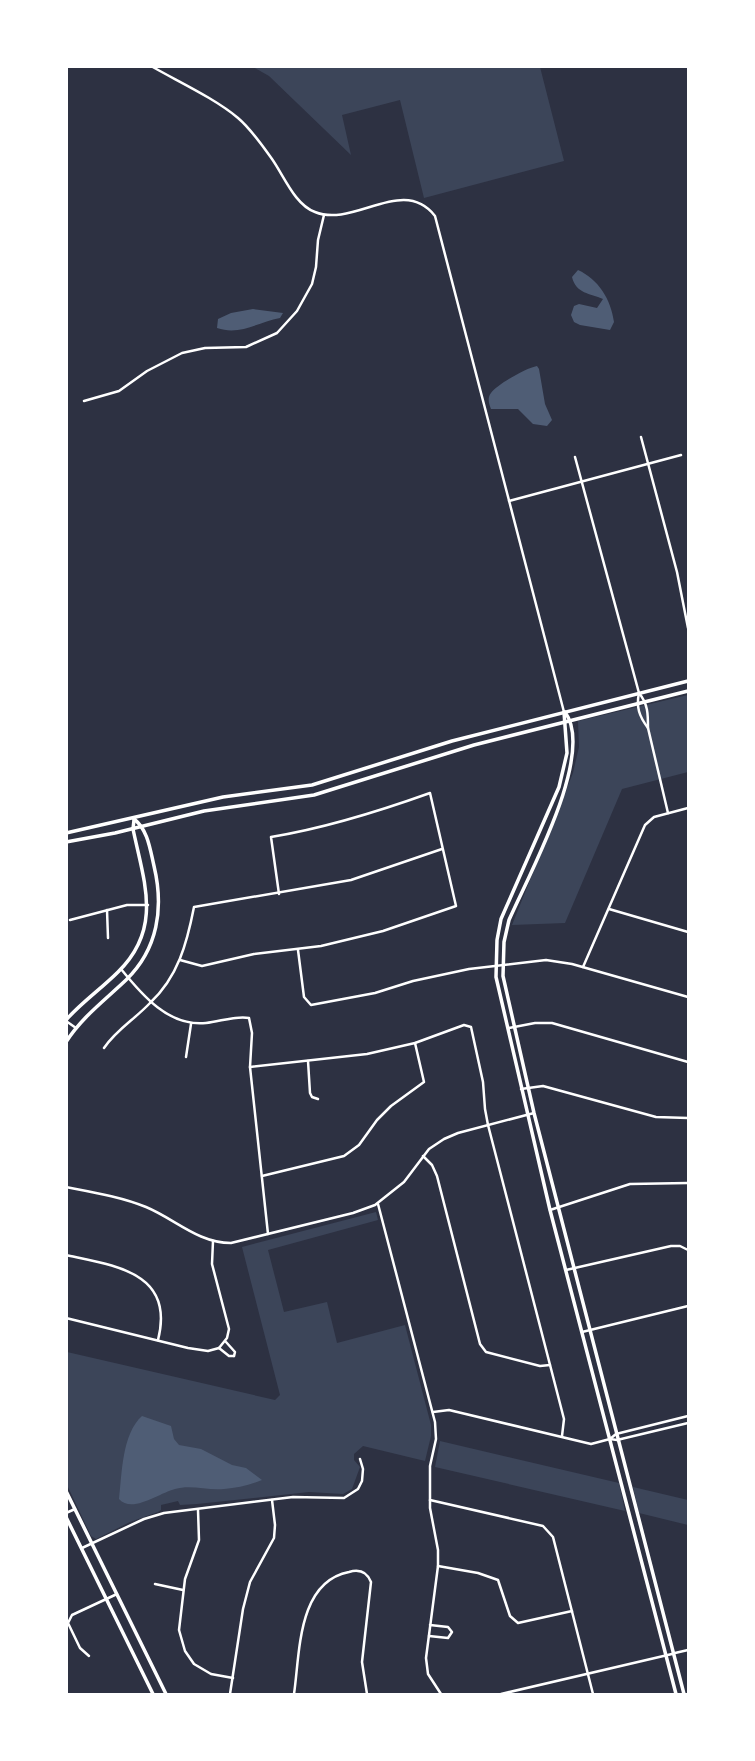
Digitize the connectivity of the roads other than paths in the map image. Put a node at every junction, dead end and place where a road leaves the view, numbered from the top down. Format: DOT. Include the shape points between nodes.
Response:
graph roads {
  1 [pos="151,66"];
  2 [pos="324,215"];
  3 [pos="85,401"];
  4 [pos="641,437"];
  5 [pos="681,455"];
  6 [pos="575,457"];
  7 [pos="648,463"];
  8 [pos="582,481"];
  9 [pos="509,501"];
  10 [pos="688,628"];
  11 [pos="688,681"];
  12 [pos="688,691"];
  13 [pos="639,693"];
  14 [pos="646,701"];
  15 [pos="636,704"];
  16 [pos="564,712"];
  17 [pos="570,720"];
  18 [pos="564,722"];
  19 [pos="648,728"];
  20 [pos="458,740"];
  21 [pos="460,749"];
  22 [pos="312,785"];
  23 [pos="314,795"];
  24 [pos="688,808"];
  25 [pos="668,813"];
  26 [pos="134,819"];
  27 [pos="144,826"];
  28 [pos="133,829"];
  29 [pos="80,830"];
  30 [pos="66,833"];
  31 [pos="82,838"];
  32 [pos="66,842"];
  33 [pos="442,849"];
  34 [pos="526,861"];
  35 [pos="533,864"];
  36 [pos="279,894"];
  37 [pos="148,905"];
  38 [pos="507,906"];
  39 [pos="609,909"];
  40 [pos="107,910"];
  41 [pos="514,910"];
  42 [pos="70,920"];
  43 [pos="688,932"];
  44 [pos="108,938"];
  45 [pos="298,950"];
  46 [pos="180,960"];
  47 [pos="503,965"];
  48 [pos="496,966"];
  49 [pos="583,967"];
  50 [pos="121,969"];
  51 [pos="128,978"];
  52 [pos="688,997"];
  53 [pos="152,1002"];
  54 [pos="66,1020"];
  55 [pos="191,1024"];
  56 [pos="514,1026"];
  57 [pos="76,1028"];
  58 [pos="507,1028"];
  59 [pos="66,1042"];
  60 [pos="415,1043"];
  61 [pos="104,1048"];
  62 [pos="186,1057"];
  63 [pos="308,1061"];
  64 [pos="688,1062"];
  65 [pos="250,1067"];
  66 [pos="528,1087"];
  67 [pos="521,1089"];
  68 [pos="318,1099"];
  69 [pos="534,1114"];
  70 [pos="527,1115"];
  71 [pos="688,1118"];
  72 [pos="488,1125"];
  73 [pos="423,1156"];
  74 [pos="261,1176"];
  75 [pos="688,1183"];
  76 [pos="66,1187"];
  77 [pos="378,1203"];
  78 [pos="558,1208"];
  79 [pos="550,1210"];
  80 [pos="268,1234"];
  81 [pos="213,1241"];
  82 [pos="688,1250"];
  83 [pos="66,1255"];
  84 [pos="573,1269"];
  85 [pos="566,1270"];
  86 [pos="688,1306"];
  87 [pos="66,1318"];
  88 [pos="589,1331"];
  89 [pos="582,1332"];
  90 [pos="158,1340"];
  91 [pos="226,1341"];
  92 [pos="219,1348"];
  93 [pos="551,1365"];
  94 [pos="433,1412"];
  95 [pos="688,1416"];
  96 [pos="688,1423"];
  97 [pos="616,1434"];
  98 [pos="562,1436"];
  99 [pos="610,1439"];
  100 [pos="617,1440"];
  101 [pos="360,1459"];
  102 [pos="66,1491"];
  103 [pos="272,1500"];
  104 [pos="430,1500"];
  105 [pos="75,1509"];
  106 [pos="197,1509"];
  107 [pos="66,1515"];
  108 [pos="92,1544"];
  109 [pos="81,1549"];
  110 [pos="438,1566"];
  111 [pos="653,1578"];
  112 [pos="646,1580"];
  113 [pos="155,1584"];
  114 [pos="183,1590"];
  115 [pos="117,1594"];
  116 [pos="106,1599"];
  117 [pos="572,1611"];
  118 [pos="430,1625"];
  119 [pos="429,1636"];
  120 [pos="688,1650"];
  121 [pos="672,1654"];
  122 [pos="89,1656"];
  123 [pos="665,1656"];
  124 [pos="588,1675"];
  125 [pos="233,1678"];
  126 [pos="153,1695"];
  127 [pos="166,1695"];
  128 [pos="230,1695"];
  129 [pos="294,1695"];
  130 [pos="368,1695"];
  131 [pos="441,1695"];
  132 [pos="501,1695"];
  133 [pos="593,1695"];
  134 [pos="676,1695"];
  135 [pos="684,1695"];
  1 -- 2 [label="street" via="238,118 302,203"];
  2 -- 3 [label="street" via="312,284 277,333 246,347 182,353 147,370 119,391"];
  2 -- 9 [label="street" via="405,200 424,205 435,216"];
  4 -- 7 [label="street"];
  5 -- 7 [label="street"];
  6 -- 8 [label="street"];
  7 -- 8 [label="street"];
  7 -- 10 [label="street"];
  8 -- 9 [label="street"];
  8 -- 13 [label="street"];
  9 -- 16 [label="street"];
  11 -- 13 [label="main road"];
  12 -- 14 [label="main road"];
  13 -- 14 [label="street"];
  13 -- 15 [label="street"];
  13 -- 16 [label="main road"];
  14 -- 15 [label="main road"];
  14 -- 19 [label="street"];
  15 -- 17 [label="main road"];
  15 -- 19 [label="street"];
  16 -- 17 [label="main road"];
  16 -- 18 [label="main road"];
  16 -- 20 [label="main road"];
  17 -- 18 [label="main road"];
  17 -- 35 [label="main road" via="569,778"];
  18 -- 21 [label="main road"];
  18 -- 34 [label="main road" via="564,769"];
  19 -- 25 [label="street"];
  20 -- 21 [label="main road"];
  20 -- 22 [label="main road"];
  21 -- 23 [label="main road"];
  22 -- 23 [label="main road"];
  22 -- 26 [label="main road" via="223,797"];
  23 -- 27 [label="main road" via="204,811"];
  24 -- 25 [label="street"];
  25 -- 39 [label="street" via="645,825"];
  26 -- 27 [label="main road"];
  26 -- 28 [label="main road"];
  26 -- 29 [label="main road"];
  27 -- 28 [label="main road"];
  27 -- 51 [label="main road" via="159,886 159,914 150,947"];
  28 -- 31 [label="main road"];
  28 -- 37 [label="main road"];
  29 -- 30 [label="main road"];
  29 -- 31 [label="main road"];
  31 -- 32 [label="main road"];
  33 -- 36 [label="street" via="351,880"];
  33 -- 36 [label="street" via="430,793 364,817 271,837"];
  33 -- 45 [label="street" via="456,906 383,931"];
  34 -- 35 [label="main road"];
  34 -- 38 [label="main road"];
  35 -- 41 [label="main road"];
  36 -- 46 [label="street" via="194,907"];
  37 -- 40 [label="street"];
  37 -- 50 [label="main road" via="139,940"];
  38 -- 41 [label="main road"];
  38 -- 48 [label="main road" via="500,924"];
  39 -- 43 [label="street"];
  39 -- 49 [label="street"];
  40 -- 42 [label="street"];
  40 -- 44 [label="street"];
  41 -- 47 [label="main road" via="504,942"];
  45 -- 46 [label="street" via="202,965"];
  45 -- 48 [label="street" via="304,997 311,1006"];
  46 -- 53 [label="street"];
  47 -- 48 [label="street"];
  47 -- 49 [label="street" via="546,960"];
  47 -- 56 [label="main road"];
  48 -- 58 [label="main road"];
  49 -- 52 [label="street"];
  50 -- 51 [label="street"];
  50 -- 54 [label="main road"];
  51 -- 53 [label="street"];
  51 -- 57 [label="main road"];
  53 -- 55 [label="street" via="171,1017"];
  53 -- 61 [label="street"];
  54 -- 57 [label="street"];
  55 -- 62 [label="street"];
  55 -- 65 [label="street" via="249,1017"];
  56 -- 58 [label="street"];
  56 -- 64 [label="street" via="552,1023"];
  56 -- 66 [label="main road"];
  57 -- 59 [label="main road"];
  58 -- 67 [label="main road"];
  60 -- 63 [label="street"];
  60 -- 72 [label="street" via="469,1025 484,1083"];
  60 -- 74 [label="street" via="424,1083 391,1106 359,1144 344,1156"];
  63 -- 65 [label="street"];
  63 -- 68 [label="street" via="310,1093"];
  65 -- 74 [label="street"];
  66 -- 67 [label="street"];
  66 -- 69 [label="main road"];
  66 -- 71 [label="street" via="543,1086 656,1117"];
  67 -- 70 [label="main road"];
  69 -- 70 [label="street"];
  69 -- 78 [label="main road"];
  70 -- 72 [label="street"];
  70 -- 79 [label="main road"];
  72 -- 73 [label="street" via="444,1139"];
  72 -- 93 [label="street"];
  73 -- 77 [label="street" via="404,1182"];
  73 -- 93 [label="street" via="437,1176 480,1344 486,1353"];
  74 -- 80 [label="street"];
  75 -- 78 [label="street" via="630,1184"];
  76 -- 81 [label="street" via="146,1207"];
  77 -- 80 [label="street"];
  77 -- 94 [label="street"];
  78 -- 79 [label="street"];
  78 -- 84 [label="main road"];
  79 -- 85 [label="main road"];
  80 -- 81 [label="street" via="231,1243"];
  81 -- 91 [label="street" via="212,1264 229,1329"];
  82 -- 84 [label="street" via="671,1246"];
  83 -- 90 [label="street" via="120,1268 154,1289 162,1324"];
  84 -- 85 [label="street"];
  84 -- 88 [label="main road"];
  85 -- 89 [label="main road"];
  86 -- 88 [label="street"];
  87 -- 90 [label="street"];
  88 -- 89 [label="street"];
  88 -- 97 [label="main road"];
  89 -- 99 [label="main road"];
  90 -- 92 [label="street" via="208,1351"];
  91 -- 92 [label="street"];
  91 -- 92 [label="street" via="234,1356"];
  93 -- 98 [label="street" via="564,1419"];
  94 -- 98 [label="street" via="449,1410"];
  94 -- 104 [label="street" via="436,1430"];
  95 -- 97 [label="street"];
  96 -- 100 [label="street"];
  97 -- 99 [label="street"];
  97 -- 100 [label="main road"];
  98 -- 99 [label="street" via="591,1444"];
  99 -- 100 [label="street"];
  99 -- 112 [label="main road"];
  100 -- 111 [label="main road"];
  101 -- 103 [label="street" via="362,1481 344,1498"];
  102 -- 105 [label="main road"];
  103 -- 106 [label="street"];
  103 -- 125 [label="street" via="274,1538 250,1581"];
  104 -- 110 [label="street"];
  104 -- 117 [label="street" via="549,1530"];
  105 -- 107 [label="street"];
  105 -- 108 [label="main road"];
  106 -- 108 [label="street" via="144,1519"];
  106 -- 114 [label="street" via="199,1540"];
  107 -- 109 [label="main road"];
  108 -- 109 [label="street"];
  108 -- 115 [label="main road"];
  109 -- 116 [label="main road"];
  110 -- 117 [label="street" via="498,1580 510,1616 518,1623"];
  110 -- 118 [label="street"];
  111 -- 112 [label="main road"];
  111 -- 121 [label="main road"];
  112 -- 123 [label="main road"];
  113 -- 114 [label="street"];
  114 -- 125 [label="street" via="179,1630 185,1651 202,1670"];
  115 -- 116 [label="street"];
  115 -- 127 [label="main road"];
  116 -- 122 [label="street" via="69,1619 80,1648"];
  116 -- 126 [label="main road"];
  117 -- 124 [label="street"];
  118 -- 119 [label="street"];
  118 -- 119 [label="street" via="452,1632 448,1638"];
  119 -- 131 [label="street" via="428,1674"];
  120 -- 121 [label="street"];
  121 -- 123 [label="street"];
  121 -- 135 [label="main road"];
  123 -- 124 [label="street"];
  123 -- 134 [label="main road"];
  124 -- 132 [label="street"];
  124 -- 133 [label="street"];
  125 -- 128 [label="street"];
  129 -- 130 [label="street" via="306,1612 312,1599 329,1580 360,1571 371,1582 362,1662"];
}
